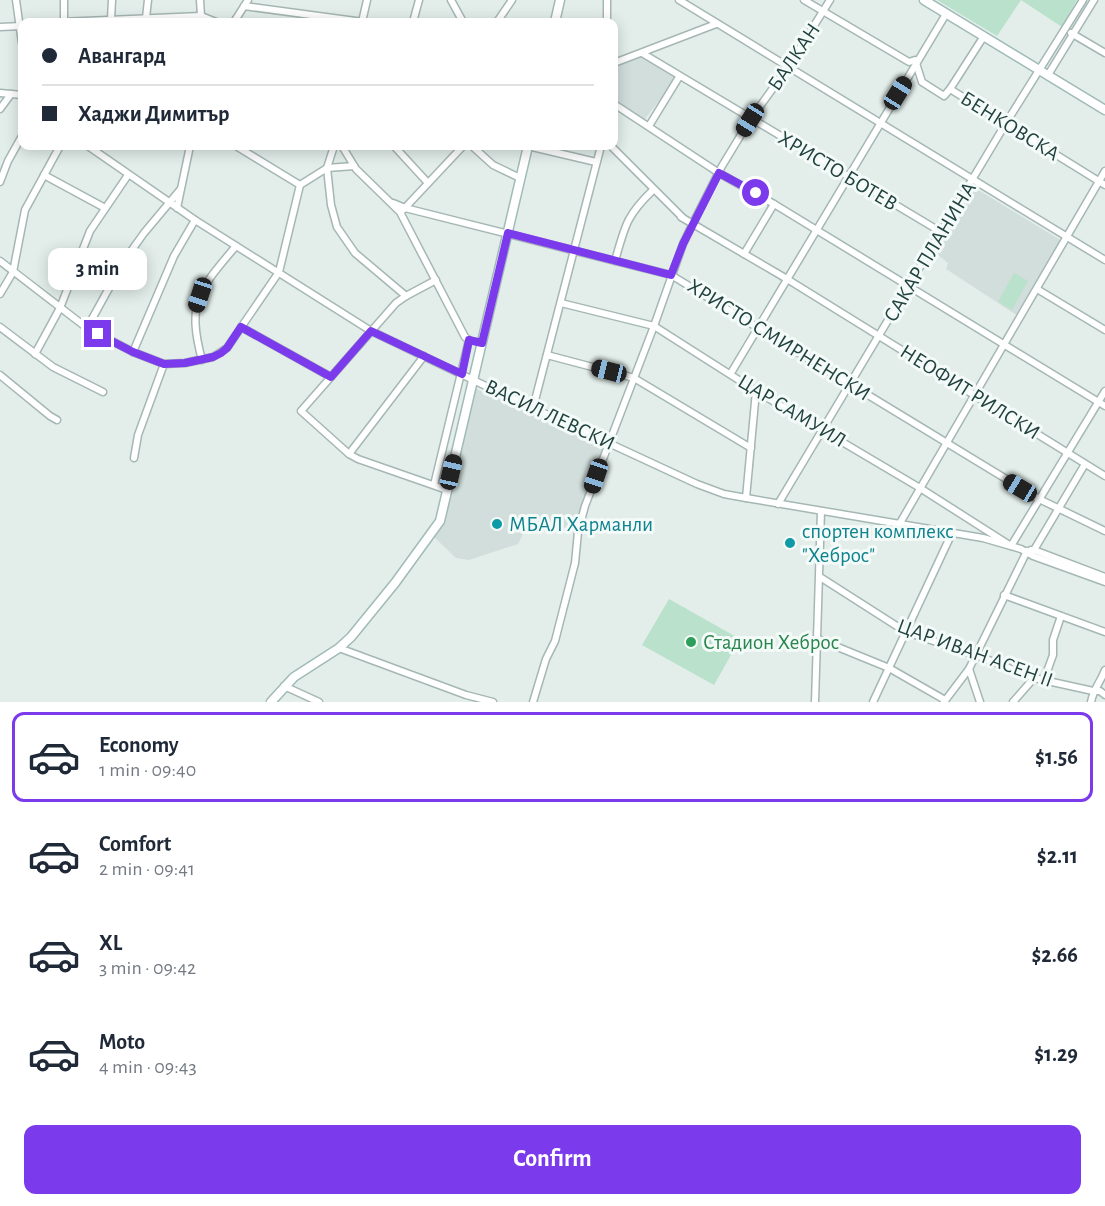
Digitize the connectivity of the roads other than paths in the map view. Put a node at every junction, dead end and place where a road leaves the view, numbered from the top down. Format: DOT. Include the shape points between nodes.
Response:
graph roads {
  1 [pos="16,0"];
  2 [pos="64,0"];
  3 [pos="112,0"];
  4 [pos="148,0"];
  5 [pos="200,0"];
  6 [pos="367,0"];
  7 [pos="419,0"];
  8 [pos="451,0"];
  9 [pos="512,0"];
  10 [pos="560,0"];
  11 [pos="607,0"];
  12 [pos="679,0"];
  13 [pos="804,0"];
  14 [pos="830,0"];
  15 [pos="924,0"];
  16 [pos="1083,0"];
  17 [pos="1094,0"];
  18 [pos="246,3"];
  19 [pos="824,11"];
  20 [pos="946,14"];
  21 [pos="201,16"];
  22 [pos="19,18"];
  23 [pos="63,18"];
  24 [pos="111,18"];
  25 [pos="146,18"];
  26 [pos="206,18"];
  27 [pos="237,18"];
  28 [pos="338,18"];
  29 [pos="364,18"];
  30 [pos="414,18"];
  31 [pos="461,18"];
  32 [pos="500,18"];
  33 [pos="556,18"];
  34 [pos="606,18"];
  35 [pos="716,24"];
  36 [pos="18,26"];
  37 [pos="0,27"];
  38 [pos="1065,29"];
  39 [pos="1073,34"];
  40 [pos="984,36"];
  41 [pos="642,53"];
  42 [pos="1105,53"];
  43 [pos="618,62"];
  44 [pos="917,62"];
  45 [pos="789,66"];
  46 [pos="1044,73"];
  47 [pos="679,77"];
  48 [pos="950,89"];
  49 [pos="0,93"];
  50 [pos="11,94"];
  51 [pos="18,95"];
  52 [pos="618,107"];
  53 [pos="0,109"];
  54 [pos="1105,110"];
  55 [pos="750,120"];
  56 [pos="879,123"];
  57 [pos="1006,123"];
  58 [pos="649,126"];
  59 [pos="18,143"];
  60 [pos="58,150"];
  61 [pos="94,150"];
  62 [pos="189,150"];
  63 [pos="243,150"];
  64 [pos="333,150"];
  65 [pos="344,150"];
  66 [pos="398,150"];
  67 [pos="459,150"];
  68 [pos="476,150"];
  69 [pos="527,150"];
  70 [pos="545,150"];
  71 [pos="600,150"];
  72 [pos="615,150"];
  73 [pos="596,162"];
  74 [pos="354,166"];
  75 [pos="327,168"];
  76 [pos="1105,171"];
  77 [pos="719,173"];
  78 [pos="128,175"];
  79 [pos="44,176"];
  80 [pos="847,176"];
  81 [pos="520,178"];
  82 [pos="972,181"];
  83 [pos="1098,181"];
  84 [pos="0,182"];
  85 [pos="428,183"];
  86 [pos="300,185"];
  87 [pos="1105,185"];
  88 [pos="180,190"];
  89 [pos="653,190"];
  90 [pos="169,203"];
  91 [pos="774,204"];
  92 [pos="105,208"];
  93 [pos="177,208"];
  94 [pos="403,210"];
  95 [pos="195,220"];
  96 [pos="692,225"];
  97 [pos="815,230"];
  98 [pos="941,232"];
  99 [pos="508,233"];
  100 [pos="1067,236"];
  101 [pos="236,246"];
  102 [pos="575,250"];
  103 [pos="744,255"];
  104 [pos="1105,260"];
  105 [pos="0,261"];
  106 [pos="615,261"];
  107 [pos="13,272"];
  108 [pos="279,272"];
  109 [pos="671,275"];
  110 [pos="787,279"];
  111 [pos="436,280"];
  112 [pos="910,286"];
  113 [pos="1037,289"];
  114 [pos="0,294"];
  115 [pos="406,296"];
  116 [pos="561,303"];
  117 [pos="60,308"];
  118 [pos="654,326"];
  119 [pos="0,327"];
  120 [pos="241,327"];
  121 [pos="87,328"];
  122 [pos="758,328"];
  123 [pos="1105,330"];
  124 [pos="371,331"];
  125 [pos="880,336"];
  126 [pos="469,340"];
  127 [pos="482,343"];
  128 [pos="1003,344"];
  129 [pos="133,352"];
  130 [pos="35,354"];
  131 [pos="547,355"];
  132 [pos="424,356"];
  133 [pos="202,360"];
  134 [pos="164,364"];
  135 [pos="731,373"];
  136 [pos="462,374"];
  137 [pos="0,376"];
  138 [pos="331,377"];
  139 [pos="634,378"];
  140 [pos="473,379"];
  141 [pos="850,384"];
  142 [pos="756,391"];
  143 [pos="1105,391"];
  144 [pos="103,392"];
  145 [pos="974,394"];
  146 [pos="1098,402"];
  147 [pos="1105,406"];
  148 [pos="533,408"];
  149 [pos="57,420"];
  150 [pos="823,430"];
  151 [pos="610,442"];
  152 [pos="946,444"];
  153 [pos="751,448"];
  154 [pos="1068,453"];
  155 [pos="349,454"];
  156 [pos="134,458"];
  157 [pos="1085,464"];
  158 [pos="1105,476"];
  159 [pos="434,485"];
  160 [pos="920,488"];
  161 [pos="447,490"];
  162 [pos="746,498"];
  163 [pos="1039,500"];
  164 [pos="778,504"];
  165 [pos="1058,508"];
  166 [pos="821,512"];
  167 [pos="900,523"];
  168 [pos="1105,531"];
  169 [pos="952,533"];
  170 [pos="1011,546"];
  171 [pos="1031,550"];
  172 [pos="1105,577"];
  173 [pos="820,578"];
  174 [pos="1105,582"];
  175 [pos="1004,595"];
  176 [pos="1061,616"];
  177 [pos="906,632"];
  178 [pos="1105,632"];
  179 [pos="818,639"];
  180 [pos="339,648"];
  181 [pos="975,655"];
  182 [pos="889,668"];
  183 [pos="969,669"];
  184 [pos="1105,670"];
  185 [pos="1034,678"];
  186 [pos="1044,680"];
  187 [pos="284,686"];
  188 [pos="1093,691"];
  189 [pos="462,694"];
  190 [pos="1105,695"];
  191 [pos="944,701"];
  192 [pos="271,702"];
  193 [pos="319,702"];
  194 [pos="460,702"];
  195 [pos="493,702"];
  196 [pos="533,702"];
  197 [pos="815,702"];
  198 [pos="873,702"];
  199 [pos="980,702"];
  200 [pos="1013,702"];
  201 [pos="1091,702"];
  1 -- 22 [label="street"];
  2 -- 23 [label="street"];
  3 -- 24 [label="street"];
  4 -- 25 [label="street"];
  5 -- 21 [label="street"];
  6 -- 29 [label="street"];
  7 -- 30 [label="street"];
  8 -- 31 [label="street"];
  9 -- 32 [label="street"];
  10 -- 33 [label="street"];
  11 -- 34 [label="street"];
  12 -- 35 [label="street"];
  13 -- 19 [label="street"];
  14 -- 19 [label="street, БАЛКАН"];
  15 -- 20 [label="street"];
  16 -- 38 [label="street, САКАР ПЛАНИНА"];
  17 -- 39 [label="street, САКАР ПЛАНИНА"];
  18 -- 27 [label="street"];
  18 -- 28 [label="street"];
  19 -- 44 [label="street" via="909,62"];
  19 -- 45 [label="street, БАЛКАН"];
  20 -- 40 [label="street"];
  20 -- 44 [label="street"];
  21 -- 25 [label="street"];
  21 -- 26 [label="street"];
  35 -- 41 [label="street"];
  35 -- 45 [label="street"];
  36 -- 37 [label="street"];
  38 -- 39 [label="street"];
  38 -- 46 [label="street, САКАР ПЛАНИНА"];
  39 -- 42 [label="street"];
  39 -- 46 [label="street, САКАР ПЛАНИНА"];
  40 -- 46 [label="street"];
  40 -- 48 [label="street"];
  41 -- 43 [label="street"];
  41 -- 47 [label="street, ХРИСТО БОТЕВ"];
  44 -- 48 [label="street, БЕНКОВСКА" via="922,82 944,96"];
  44 -- 56 [label="street"];
  45 -- 55 [label="street, БАЛКАН"];
  45 -- 56 [label="street"];
  46 -- 54 [label="street"];
  46 -- 57 [label="street, САКАР ПЛАНИНА"];
  47 -- 55 [label="street, ХРИСТО БОТЕВ"];
  47 -- 58 [label="street"];
  48 -- 57 [label="street, БЕНКОВСКА"];
  49 -- 50 [label="street"];
  50 -- 51 [label="street"];
  50 -- 53 [label="street"];
  52 -- 58 [label="street"];
  55 -- 77 [label="street, БАЛКАН"];
  55 -- 80 [label="street, ХРИСТО БОТЕВ"];
  56 -- 80 [label="street"];
  56 -- 82 [label="street"];
  57 -- 82 [label="street, САКАР ПЛАНИНА"];
  57 -- 83 [label="street, БЕНКОВСКА"];
  58 -- 77 [label="street"];
  59 -- 84 [label="street"];
  60 -- 79 [label="street"];
  61 -- 78 [label="street, ВАСИЛ ЛЕВСКИ"];
  62 -- 88 [label="street"];
  63 -- 86 [label="street"];
  64 -- 75 [label="street"];
  65 -- 74 [label="street"];
  66 -- 85 [label="street"];
  67 -- 85 [label="street"];
  68 -- 81 [label="street" via="493,165"];
  69 -- 81 [label="street"];
  70 -- 73 [label="street"];
  71 -- 73 [label="street"];
  72 -- 89 [label="street, НЕОФИТ РИЛСКИ"];
  73 -- 102 [label="street"];
  74 -- 75 [label="street"];
  74 -- 94 [label="street, ХРИСТО СМИРНЕНСКИ"];
  75 -- 86 [label="street"];
  75 -- 115 [label="street" via="333,216 345,241"];
  76 -- 83 [label="street"];
  77 -- 91 [label="street"];
  77 -- 96 [label="street, БАЛКАН"];
  78 -- 90 [label="street, ВАСИЛ ЛЕВСКИ"];
  78 -- 92 [label="street"];
  79 -- 92 [label="street"];
  79 -- 107 [label="street" via="25,210"];
  80 -- 97 [label="street"];
  80 -- 98 [label="street, ХРИСТО БОТЕВ"];
  81 -- 99 [label="street"];
  82 -- 98 [label="street, САКАР ПЛАНИНА"];
  82 -- 100 [label="street"];
  83 -- 87 [label="street, БЕНКОВСКА"];
  83 -- 100 [label="street"];
  85 -- 94 [label="street"];
  86 -- 108 [label="street"];
  88 -- 90 [label="street"];
  88 -- 93 [label="street"];
  89 -- 96 [label="street, НЕОФИТ РИЛСКИ"];
  89 -- 106 [label="street" via="629,219"];
  90 -- 93 [label="street, ВАСИЛ ЛЕВСКИ"];
  90 -- 121 [label="street" via="124,261"];
  91 -- 97 [label="street"];
  91 -- 103 [label="street"];
  92 -- 117 [label="street" via="83,247"];
  93 -- 95 [label="street, ВАСИЛ ЛЕВСКИ"];
  94 -- 99 [label="street, ХРИСТО СМИРНЕНСКИ"];
  94 -- 111 [label="street"];
  95 -- 101 [label="street, ВАСИЛ ЛЕВСКИ"];
  95 -- 129 [label="street" via="174,256"];
  96 -- 103 [label="street, НЕОФИТ РИЛСКИ"];
  96 -- 109 [label="street, БАЛКАН"];
  97 -- 110 [label="street"];
  97 -- 112 [label="street"];
  98 -- 112 [label="street, САКАР ПЛАНИНА"];
  99 -- 102 [label="street, ХРИСТО СМИРНЕНСКИ"];
  99 -- 127 [label="street"];
  100 -- 104 [label="street"];
  100 -- 113 [label="street"];
  101 -- 108 [label="street, ВАСИЛ ЛЕВСКИ"];
  101 -- 133 [label="street" via="209,278 196,309 195,334"];
  102 -- 106 [label="street, ХРИСТО СМИРНЕНСКИ"];
  102 -- 116 [label="street"];
  103 -- 110 [label="street, НЕОФИТ РИЛСКИ"];
  105 -- 107 [label="street"];
  106 -- 109 [label="street, ХРИСТО СМИРНЕНСКИ"];
  107 -- 114 [label="street"];
  107 -- 117 [label="street"];
  108 -- 120 [label="street"];
  108 -- 124 [label="street, ВАСИЛ ЛЕВСКИ"];
  109 -- 118 [label="street, БАЛКАН"];
  109 -- 122 [label="street, ХРИСТО СМИРНЕНСКИ"];
  110 -- 122 [label="street"];
  110 -- 125 [label="street, НЕОФИТ РИЛСКИ"];
  111 -- 115 [label="street"];
  111 -- 126 [label="street"];
  112 -- 125 [label="street, САКАР ПЛАНИНА"];
  112 -- 128 [label="street"];
  113 -- 123 [label="street"];
  113 -- 128 [label="street"];
  115 -- 124 [label="street"];
  116 -- 118 [label="street, ЦАР САМУИЛ"];
  116 -- 131 [label="street"];
  117 -- 121 [label="street"];
  117 -- 130 [label="street"];
  118 -- 135 [label="street, ЦАР САМУИЛ"];
  118 -- 139 [label="street, БАЛКАН"];
  119 -- 130 [label="street"];
  120 -- 133 [label="street" via="227,348"];
  120 -- 138 [label="street"];
  121 -- 129 [label="street"];
  122 -- 135 [label="street"];
  122 -- 141 [label="street, ХРИСТО СМИРНЕНСКИ"];
  124 -- 132 [label="street, ВАСИЛ ЛЕВСКИ"];
  124 -- 138 [label="street"];
  125 -- 141 [label="street, САКАР ПЛАНИНА"];
  125 -- 145 [label="street, НЕОФИТ РИЛСКИ"];
  126 -- 127 [label="street"];
  126 -- 136 [label="street"];
  127 -- 140 [label="street"];
  128 -- 145 [label="street"];
  128 -- 146 [label="street"];
  129 -- 134 [label="street"];
  130 -- 144 [label="street"];
  131 -- 139 [label="street"];
  131 -- 148 [label="street"];
  132 -- 136 [label="street, ВАСИЛ ЛЕВСКИ"];
  132 -- 155 [label="street"];
  133 -- 134 [label="street"];
  134 -- 156 [label="street" via="138,435"];
  135 -- 142 [label="street, ЦАР САМУИЛ"];
  136 -- 140 [label="street, ВАСИЛ ЛЕВСКИ"];
  136 -- 159 [label="street"];
  137 -- 149 [label="street"];
  138 -- 155 [label="street" via="301,411"];
  139 -- 151 [label="street, БАЛКАН"];
  139 -- 153 [label="street"];
  140 -- 148 [label="street, ВАСИЛ ЛЕВСКИ"];
  140 -- 161 [label="street"];
  141 -- 150 [label="street, САКАР ПЛАНИНА"];
  141 -- 152 [label="street, ХРИСТО СМИРНЕНСКИ"];
  142 -- 150 [label="street, ЦАР САМУИЛ"];
  142 -- 153 [label="street"];
  143 -- 146 [label="street"];
  145 -- 152 [label="street"];
  145 -- 154 [label="street, НЕОФИТ РИЛСКИ"];
  146 -- 147 [label="street"];
  146 -- 154 [label="street"];
  148 -- 151 [label="street, ВАСИЛ ЛЕВСКИ"];
  150 -- 160 [label="street, ЦАР САМУИЛ"];
  150 -- 164 [label="street, САКАР ПЛАНИНА"];
  151 -- 162 [label="street, ВАСИЛ ЛЕВСКИ" via="697,484"];
  151 -- 196 [label="street, БАЛКАН" via="585,506 555,641"];
  152 -- 160 [label="street"];
  152 -- 163 [label="street, ХРИСТО СМИРНЕНСКИ"];
  153 -- 162 [label="street"];
  154 -- 157 [label="street, НЕОФИТ РИЛСКИ"];
  154 -- 163 [label="street"];
  155 -- 159 [label="street"];
  157 -- 158 [label="street, НЕОФИТ РИЛСКИ"];
  157 -- 165 [label="street"];
  159 -- 161 [label="street"];
  160 -- 167 [label="street"];
  160 -- 170 [label="street, ЦАР САМУИЛ"];
  161 -- 180 [label="street" via="440,521 395,583"];
  162 -- 164 [label="street, ВАСИЛ ЛЕВСКИ"];
  163 -- 165 [label="street, ХРИСТО СМИРНЕНСКИ"];
  163 -- 170 [label="street"];
  164 -- 166 [label="street, ВАСИЛ ЛЕВСКИ"];
  165 -- 168 [label="street, ХРИСТО СМИРНЕНСКИ"];
  165 -- 171 [label="street"];
  166 -- 167 [label="street, ВАСИЛ ЛЕВСКИ"];
  166 -- 173 [label="street"];
  167 -- 169 [label="street, ВАСИЛ ЛЕВСКИ"];
  169 -- 170 [label="street, ВАСИЛ ЛЕВСКИ"];
  169 -- 177 [label="street"];
  170 -- 171 [label="street, ВАСИЛ ЛЕВСКИ"];
  171 -- 172 [label="street"];
  171 -- 174 [label="street" via="1034,556"];
  171 -- 175 [label="street"];
  173 -- 177 [label="street, ЦАР ИВАН АСЕН II"];
  173 -- 179 [label="street"];
  175 -- 176 [label="street"];
  175 -- 181 [label="street"];
  176 -- 178 [label="street"];
  176 -- 186 [label="street"];
  177 -- 181 [label="street, ЦАР ИВАН АСЕН II"];
  177 -- 182 [label="street"];
  179 -- 182 [label="street"];
  179 -- 197 [label="street"];
  180 -- 187 [label="street"];
  180 -- 189 [label="street"];
  181 -- 183 [label="street"];
  181 -- 185 [label="street, ЦАР ИВАН АСЕН II"];
  182 -- 191 [label="street"];
  182 -- 198 [label="street"];
  183 -- 191 [label="street"];
  183 -- 199 [label="street"];
  184 -- 188 [label="street"];
  185 -- 186 [label="street, ЦАР ИВАН АСЕН II"];
  185 -- 200 [label="street"];
  186 -- 188 [label="street, ЦАР ИВАН АСЕН II"];
  187 -- 192 [label="street"];
  187 -- 193 [label="street"];
  188 -- 190 [label="street, ЦАР ИВАН АСЕН II"];
  188 -- 201 [label="street"];
  189 -- 194 [label="street"];
  189 -- 195 [label="street"];
}
